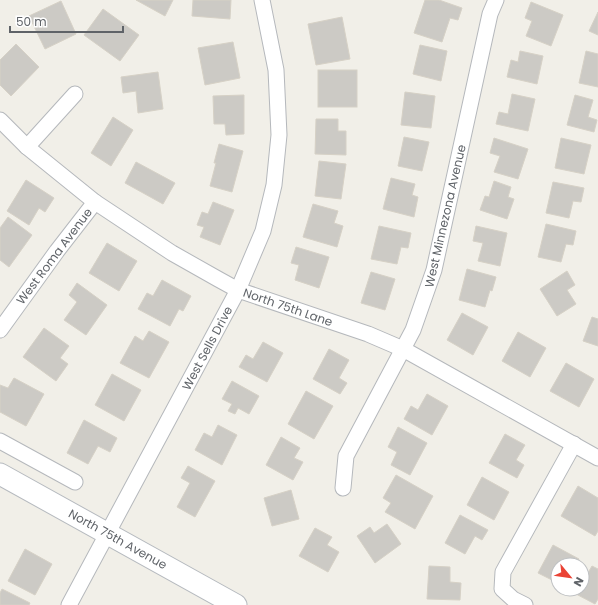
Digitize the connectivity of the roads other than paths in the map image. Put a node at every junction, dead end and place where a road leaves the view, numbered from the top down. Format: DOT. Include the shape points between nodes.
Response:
graph roads {
  1 [pos="262,0"];
  2 [pos="496,0"];
  3 [pos="75,94"];
  4 [pos="0,120"];
  5 [pos="27,146"];
  6 [pos="95,202"];
  7 [pos="238,290"];
  8 [pos="0,330"];
  9 [pos="403,349"];
  10 [pos="0,441"];
  11 [pos="574,444"];
  12 [pos="598,458"];
  13 [pos="0,474"];
  14 [pos="75,482"];
  15 [pos="343,488"];
  16 [pos="108,534"];
  17 [pos="69,605"];
  18 [pos="236,605"];
  19 [pos="525,605"];
  1 -- 7 [label="street, West Sells Drive" via="276,70 279,135 274,185 263,232"];
  2 -- 9 [label="street, West Minnezona Avenue" via="490,14 434,270 413,330"];
  3 -- 5 [label="street"];
  4 -- 5 [label="street, North 75th Lane"];
  5 -- 6 [label="street, North 75th Lane"];
  6 -- 7 [label="street, North 75th Lane" via="172,253"];
  6 -- 8 [label="street, West Roma Avenue"];
  7 -- 9 [label="street, North 75th Lane" via="368,334"];
  7 -- 16 [label="street, West Sells Drive"];
  9 -- 11 [label="street, North 75th Lane"];
  9 -- 15 [label="street, West Minnezona Avenue" via="346,456"];
  10 -- 14 [label="street"];
  11 -- 12 [label="street, North 75th Lane"];
  11 -- 19 [label="street" via="503,572 502,589"];
  13 -- 16 [label="main road, North 75th Avenue"];
  16 -- 17 [label="street, West Sells Drive"];
  16 -- 18 [label="main road, North 75th Avenue"];
}
